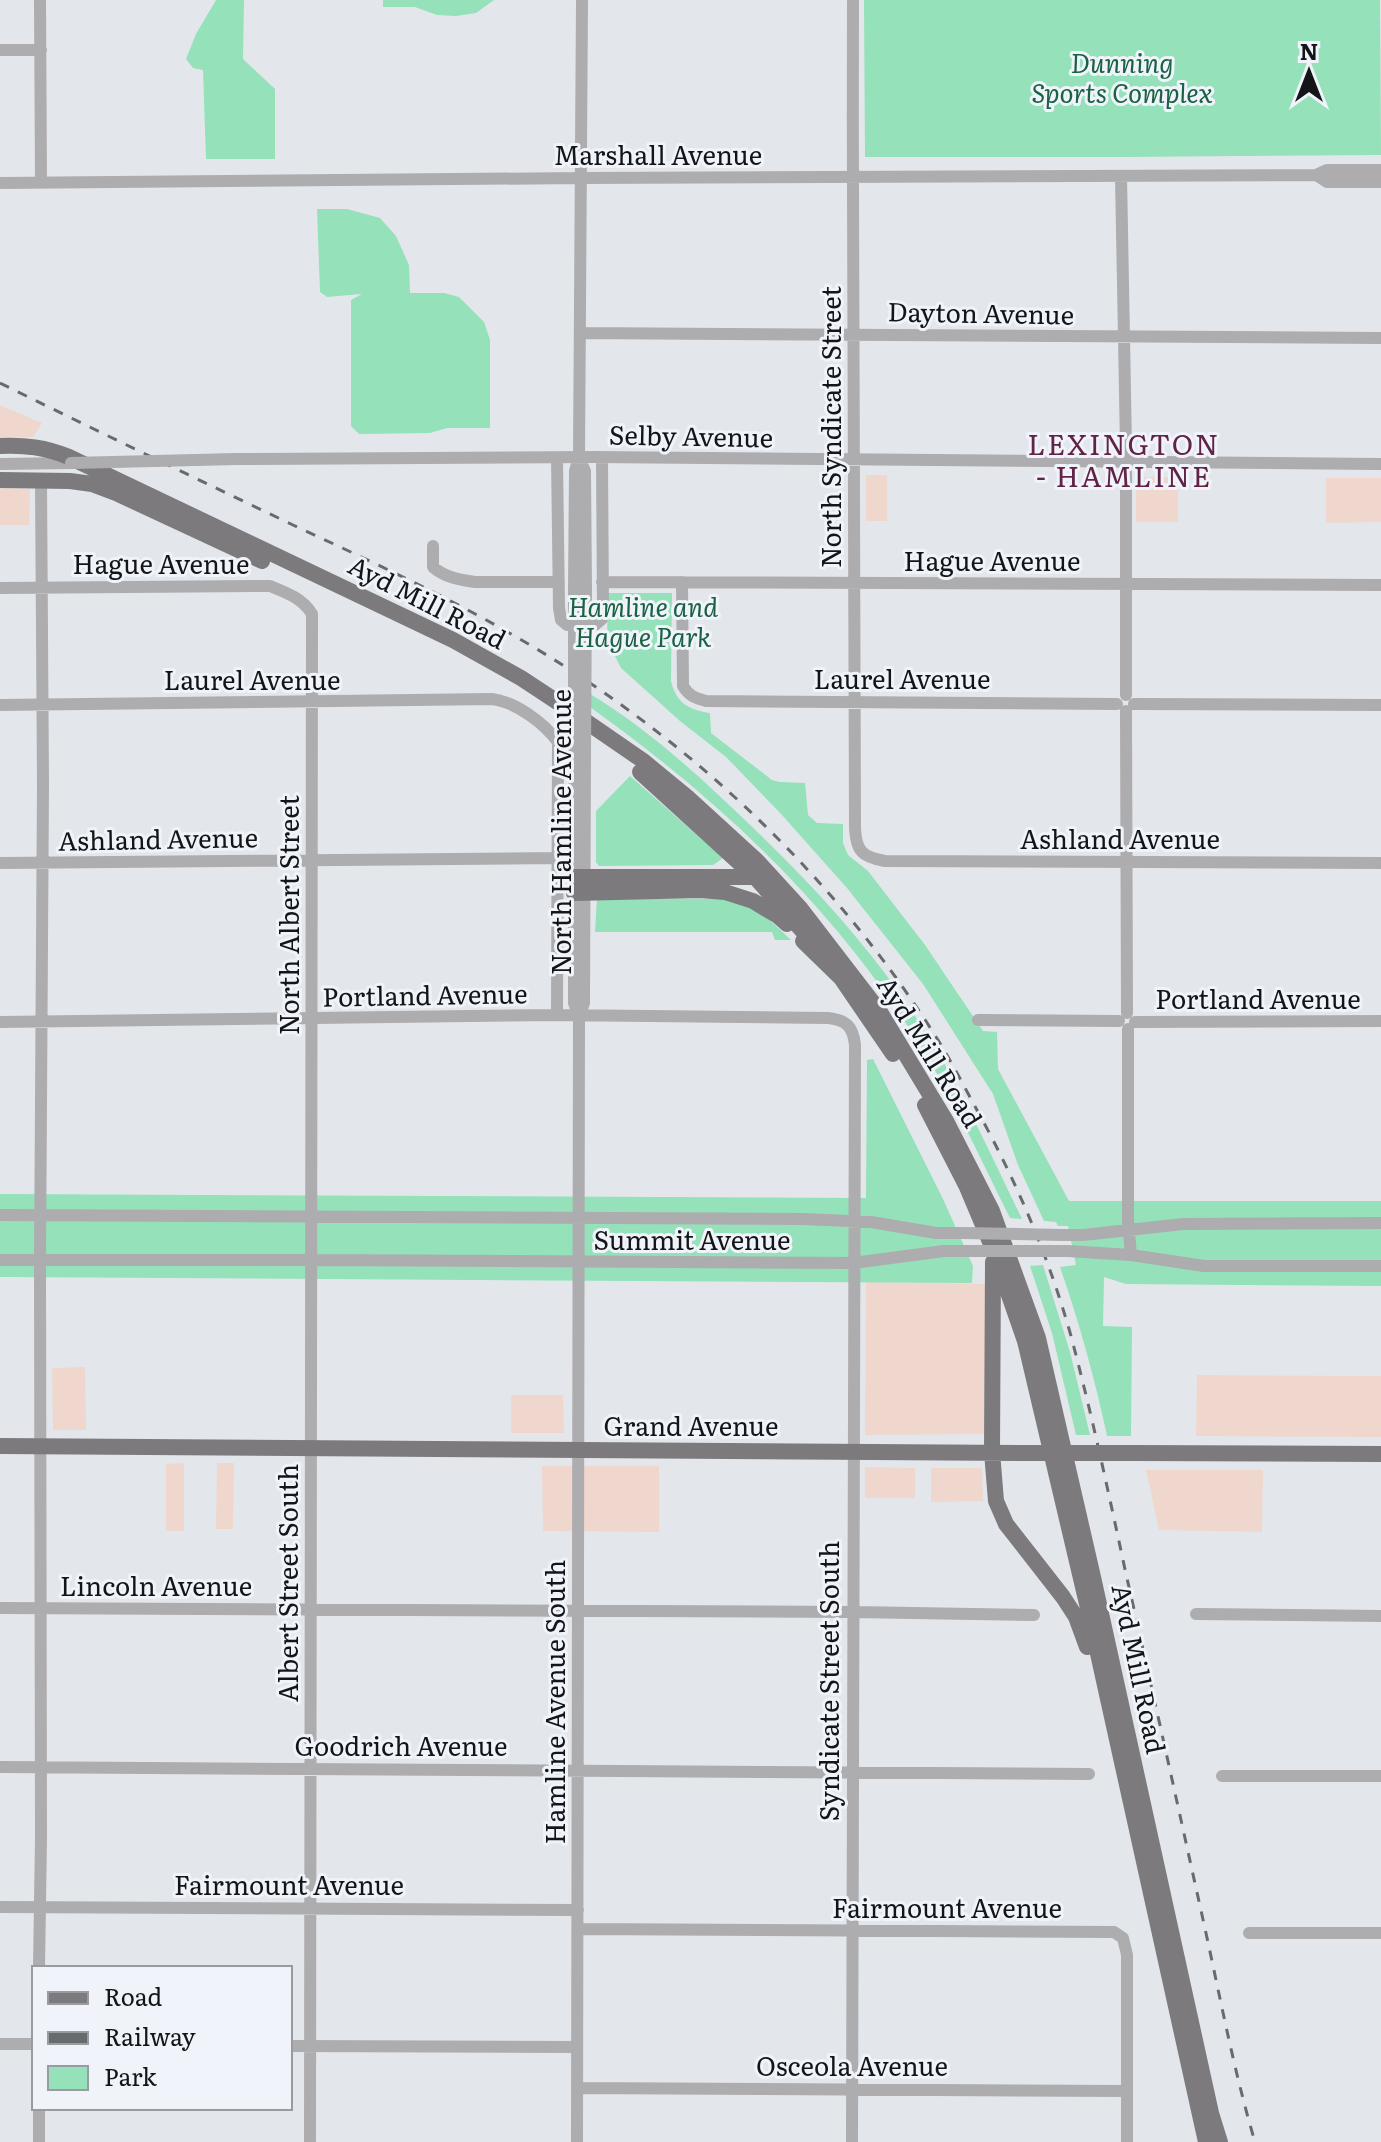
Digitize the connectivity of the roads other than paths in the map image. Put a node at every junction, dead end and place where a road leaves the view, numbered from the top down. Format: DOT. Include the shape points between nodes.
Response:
graph roads {
  1 [pos="40,0"];
  2 [pos="582,0"];
  3 [pos="853,0"];
  4 [pos="0,50"];
  5 [pos="41,50"];
  6 [pos="1381,170"];
  7 [pos="1316,175"];
  8 [pos="1121,176"];
  9 [pos="581,178"];
  10 [pos="852,178"];
  11 [pos="1381,182"];
  12 [pos="0,183"];
  13 [pos="41,183"];
  14 [pos="580,333"];
  15 [pos="853,335"];
  16 [pos="1125,338"];
  17 [pos="1381,338"];
  18 [pos="0,446"];
  19 [pos="579,457"];
  20 [pos="557,458"];
  21 [pos="602,458"];
  22 [pos="855,460"];
  23 [pos="1126,463"];
  24 [pos="0,464"];
  25 [pos="1381,464"];
  26 [pos="0,480"];
  27 [pos="41,481"];
  28 [pos="433,546"];
  29 [pos="559,582"];
  30 [pos="602,582"];
  31 [pos="682,582"];
  32 [pos="855,584"];
  33 [pos="1125,585"];
  34 [pos="1381,585"];
  35 [pos="42,587"];
  36 [pos="0,588"];
  37 [pos="312,614"];
  38 [pos="505,701"];
  39 [pos="312,702"];
  40 [pos="856,702"];
  41 [pos="1126,704"];
  42 [pos="0,705"];
  43 [pos="41,705"];
  44 [pos="1381,705"];
  45 [pos="861,852"];
  46 [pos="557,858"];
  47 [pos="312,860"];
  48 [pos="1125,862"];
  49 [pos="0,863"];
  50 [pos="1381,863"];
  51 [pos="42,864"];
  52 [pos="762,879"];
  53 [pos="579,885"];
  54 [pos="700,890"];
  55 [pos="841,978"];
  56 [pos="557,1015"];
  57 [pos="579,1016"];
  58 [pos="312,1020"];
  59 [pos="978,1020"];
  60 [pos="1127,1021"];
  61 [pos="1381,1021"];
  62 [pos="0,1022"];
  63 [pos="41,1023"];
  64 [pos="0,1215"];
  65 [pos="41,1215"];
  66 [pos="312,1216"];
  67 [pos="579,1218"];
  68 [pos="854,1221"];
  69 [pos="1381,1223"];
  70 [pos="1129,1229"];
  71 [pos="993,1249"];
  72 [pos="1131,1255"];
  73 [pos="0,1260"];
  74 [pos="311,1260"];
  75 [pos="40,1261"];
  76 [pos="579,1262"];
  77 [pos="853,1263"];
  78 [pos="1381,1266"];
  79 [pos="0,1446"];
  80 [pos="40,1446"];
  81 [pos="311,1448"];
  82 [pos="578,1450"];
  83 [pos="853,1452"];
  84 [pos="997,1452"];
  85 [pos="1381,1454"];
  86 [pos="1093,1606"];
  87 [pos="0,1608"];
  88 [pos="40,1609"];
  89 [pos="311,1610"];
  90 [pos="578,1612"];
  91 [pos="853,1612"];
  92 [pos="1196,1614"];
  93 [pos="1034,1615"];
  94 [pos="1381,1616"];
  95 [pos="1107,1700"];
  96 [pos="0,1767"];
  97 [pos="40,1768"];
  98 [pos="311,1769"];
  99 [pos="578,1770"];
  100 [pos="852,1772"];
  101 [pos="1089,1774"];
  102 [pos="1222,1776"];
  103 [pos="1381,1776"];
  104 [pos="0,1907"];
  105 [pos="40,1907"];
  106 [pos="310,1909"];
  107 [pos="578,1910"];
  108 [pos="578,1929"];
  109 [pos="852,1930"];
  110 [pos="1249,1933"];
  111 [pos="1381,1933"];
  112 [pos="39,1966"];
  113 [pos="0,2044"];
  114 [pos="32,2044"];
  115 [pos="292,2046"];
  116 [pos="310,2046"];
  117 [pos="577,2047"];
  118 [pos="577,2088"];
  119 [pos="852,2090"];
  120 [pos="1126,2091"];
  121 [pos="1195,2096"];
  122 [pos="39,2110"];
  123 [pos="39,2142"];
  124 [pos="310,2142"];
  125 [pos="577,2142"];
  126 [pos="852,2142"];
  127 [pos="1127,2142"];
  128 [pos="1195,2142"];
  129 [pos="1206,2142"];
  130 [pos="1220,2142"];
  1 -- 5 [label="street"];
  2 -- 9 [label="street, North Hamline Avenue"];
  3 -- 10 [label="street, North Syndicate Street"];
  4 -- 5 [label="street"];
  5 -- 13 [label="street"];
  6 -- 7 [label="street, Marshall Avenue" via="1327,170"];
  7 -- 8 [label="street, Marshall Avenue"];
  7 -- 11 [label="street, Marshall Avenue" via="1327,182"];
  8 -- 10 [label="street, Marshall Avenue"];
  8 -- 16 [label="street"];
  9 -- 10 [label="street, Marshall Avenue"];
  9 -- 13 [label="street, Marshall Avenue"];
  9 -- 14 [label="street, North Hamline Avenue"];
  10 -- 15 [label="street, North Syndicate Street"];
  12 -- 13 [label="street, Marshall Avenue"];
  14 -- 15 [label="street, Dayton Avenue"];
  14 -- 19 [label="street, North Hamline Avenue"];
  15 -- 16 [label="street, Dayton Avenue"];
  15 -- 22 [label="street, North Syndicate Street"];
  16 -- 17 [label="street, Dayton Avenue"];
  16 -- 23 [label="street"];
  18 -- 52 [label="main road, Ayd Mill Road" via="27,445 69,457 453,640 521,678 642,760 738,843"];
  19 -- 20 [label="street, Selby Avenue"];
  19 -- 21 [label="street, Selby Avenue"];
  19 -- 53 [label="street, North Hamline Avenue, bridge" via="585,471"];
  20 -- 24 [label="street, Selby Avenue, bridge"];
  20 -- 29 [label="street"];
  21 -- 22 [label="street, Selby Avenue"];
  21 -- 30 [label="street"];
  22 -- 23 [label="street, Selby Avenue"];
  22 -- 32 [label="street, North Syndicate Street"];
  23 -- 25 [label="street, Selby Avenue"];
  23 -- 33 [label="street"];
  26 -- 27 [label="main road, Ayd Mill Road"];
  27 -- 35 [label="street"];
  27 -- 52 [label="main road, Ayd Mill Road" via="92,484 116,493 500,676 628,760"];
  28 -- 29 [label="street" via="433,567 462,581"];
  29 -- 30 [label="street" via="561,620 567,625 595,625 602,619"];
  30 -- 31 [label="street, Hague Avenue"];
  31 -- 32 [label="street, Hague Avenue"];
  31 -- 40 [label="street, Laurel Avenue" via="683,686 695,698"];
  32 -- 33 [label="street, Hague Avenue"];
  32 -- 40 [label="street, North Syndicate Street"];
  33 -- 34 [label="street, Hague Avenue"];
  33 -- 41 [label="street"];
  35 -- 36 [label="street, Hague Avenue"];
  35 -- 37 [label="street, Hague Avenue" via="270,586 299,599"];
  35 -- 43 [label="street"];
  37 -- 39 [label="street, North Albert Street"];
  38 -- 39 [label="street, Laurel Avenue"];
  38 -- 46 [label="street, North Hamline Avenue" via="558,742"];
  39 -- 43 [label="street, Laurel Avenue"];
  39 -- 47 [label="street, North Albert Street"];
  40 -- 41 [label="street, Laurel Avenue"];
  40 -- 45 [label="street, North Syndicate Street" via="855,828"];
  41 -- 44 [label="street, Laurel Avenue"];
  41 -- 48 [label="street"];
  42 -- 43 [label="street, Laurel Avenue"];
  43 -- 51 [label="street"];
  45 -- 48 [label="street, Ashland Avenue" via="885,861"];
  46 -- 47 [label="street, Ashland Avenue"];
  46 -- 56 [label="street, North Hamline Avenue"];
  47 -- 51 [label="street, Ashland Avenue"];
  47 -- 58 [label="street, North Albert Street"];
  48 -- 50 [label="street, Ashland Avenue"];
  48 -- 60 [label="street"];
  49 -- 51 [label="street, Ashland Avenue"];
  51 -- 63 [label="street"];
  52 -- 53 [label="main road"];
  52 -- 54 [label="main road" via="748,888"];
  52 -- 55 [label="main road, Ayd Mill Road"];
  52 -- 86 [label="main road, Ayd Mill Road" via="800,908 880,1012 946,1121 992,1211 1038,1338"];
  53 -- 54 [label="main road"];
  53 -- 57 [label="street, North Hamline Avenue" via="574,1003"];
  54 -- 55 [label="main road" via="740,896 765,907"];
  55 -- 71 [label="main road, Ayd Mill Road" via="930,1113"];
  56 -- 57 [label="street, Portland Avenue"];
  56 -- 58 [label="street, Portland Avenue"];
  57 -- 67 [label="street, North Hamline Avenue"];
  57 -- 68 [label="street, Portland Avenue" via="841,1019 855,1045"];
  58 -- 63 [label="street, Portland Avenue"];
  58 -- 66 [label="street, North Albert Street"];
  59 -- 60 [label="street, Portland Avenue"];
  60 -- 61 [label="street, Portland Avenue"];
  60 -- 70 [label="street"];
  62 -- 63 [label="street, Portland Avenue"];
  63 -- 65 [label="street"];
  64 -- 65 [label="street, Summit Avenue"];
  65 -- 66 [label="street, Summit Avenue"];
  65 -- 75 [label="street"];
  66 -- 67 [label="street, Summit Avenue"];
  66 -- 74 [label="street, Albert Street South"];
  67 -- 68 [label="street, Summit Avenue"];
  67 -- 76 [label="street, North Hamline Avenue"];
  68 -- 70 [label="street, Summit Avenue, bridge" via="936,1233 1062,1235"];
  68 -- 77 [label="street, Syndicate Street South"];
  69 -- 70 [label="street, Summit Avenue"];
  70 -- 72 [label="street"];
  71 -- 84 [label="main road"];
  71 -- 86 [label="main road, Ayd Mill Road" via="1025,1341"];
  72 -- 77 [label="street, Summit Avenue, bridge" via="944,1251"];
  72 -- 78 [label="street, Summit Avenue" via="1204,1266"];
  73 -- 75 [label="street, Summit Avenue"];
  74 -- 75 [label="street, Summit Avenue"];
  74 -- 76 [label="street, Summit Avenue"];
  74 -- 81 [label="street, Albert Street South"];
  75 -- 80 [label="street"];
  76 -- 77 [label="street, Summit Avenue"];
  76 -- 82 [label="street, Hamline Avenue South"];
  77 -- 83 [label="street, Syndicate Street South"];
  79 -- 80 [label="main road, Grand Avenue"];
  80 -- 81 [label="main road, Grand Avenue"];
  80 -- 88 [label="street"];
  81 -- 82 [label="main road, Grand Avenue"];
  81 -- 89 [label="street, Albert Street South"];
  82 -- 83 [label="main road, Grand Avenue"];
  82 -- 90 [label="street, Hamline Avenue South"];
  83 -- 84 [label="main road, Grand Avenue"];
  83 -- 91 [label="street, Syndicate Street South"];
  84 -- 85 [label="main road, Grand Avenue, bridge"];
  84 -- 86 [label="main road" via="1014,1518 1072,1594"];
  84 -- 95 [label="main road" via="994,1489 1000,1512 1076,1617"];
  86 -- 95 [label="main road, Ayd Mill Road"];
  86 -- 130 [label="main road, Ayd Mill Road"];
  87 -- 88 [label="street, Lincoln Avenue"];
  88 -- 89 [label="street, Lincoln Avenue"];
  88 -- 97 [label="street"];
  89 -- 90 [label="street, Lincoln Avenue"];
  89 -- 98 [label="street, Albert Street South"];
  90 -- 91 [label="street, Lincoln Avenue"];
  90 -- 99 [label="street, Hamline Avenue South"];
  91 -- 93 [label="street, Lincoln Avenue"];
  91 -- 100 [label="street, Syndicate Street South"];
  92 -- 94 [label="street"];
  95 -- 121 [label="main road, Ayd Mill Road"];
  96 -- 97 [label="street, Goodrich Avenue"];
  97 -- 98 [label="street, Goodrich Avenue"];
  97 -- 105 [label="street"];
  98 -- 99 [label="street, Goodrich Avenue"];
  98 -- 106 [label="street, Albert Street South"];
  99 -- 100 [label="street, Goodrich Avenue"];
  99 -- 107 [label="street, Hamline Avenue South"];
  100 -- 101 [label="street, Goodrich Avenue"];
  100 -- 109 [label="street, Syndicate Street South"];
  102 -- 103 [label="street"];
  104 -- 105 [label="street, Fairmount Avenue"];
  105 -- 106 [label="street, Fairmount Avenue"];
  105 -- 112 [label="street"];
  106 -- 107 [label="street, Fairmount Avenue"];
  106 -- 116 [label="street, Albert Street South"];
  107 -- 108 [label="street, Hamline Avenue South"];
  108 -- 109 [label="street, Fairmount Avenue"];
  108 -- 117 [label="street, Hamline Avenue South"];
  109 -- 119 [label="street, Syndicate Street South"];
  109 -- 120 [label="street, Fairmount Avenue" via="1114,1932 1123,1938 1127,1955"];
  110 -- 111 [label="street"];
  113 -- 114 [label="street"];
  115 -- 116 [label="street"];
  116 -- 117 [label="street"];
  116 -- 124 [label="street, Albert Street South"];
  117 -- 118 [label="street, Hamline Avenue South"];
  118 -- 119 [label="street, Osceola Avenue"];
  118 -- 125 [label="street, Hamline Avenue South"];
  119 -- 120 [label="street, Osceola Avenue"];
  119 -- 126 [label="street, Syndicate Street South"];
  120 -- 127 [label="street"];
  121 -- 128 [label="main road"];
  121 -- 129 [label="main road, Ayd Mill Road"];
  122 -- 123 [label="street"];
}
